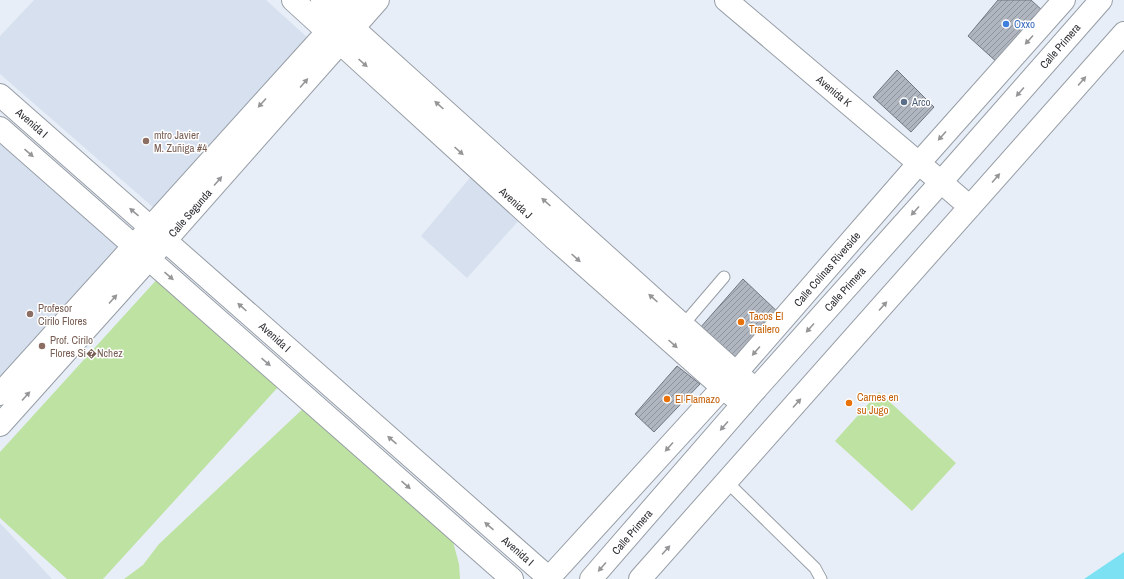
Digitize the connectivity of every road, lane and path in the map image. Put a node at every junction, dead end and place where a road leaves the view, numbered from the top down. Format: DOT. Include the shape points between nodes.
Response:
graph roads {
  1 [pos="293,0"];
  2 [pos="322,0"];
  3 [pos="378,0"];
  4 [pos="726,0"];
  5 [pos="1064,0"];
  6 [pos="1101,0"];
  7 [pos="343,23"];
  8 [pos="1124,33"];
  9 [pos="0,94"];
  10 [pos="0,128"];
  11 [pos="919,163"];
  12 [pos="941,182"];
  13 [pos="970,207"];
  14 [pos="569,222"];
  15 [pos="158,234"];
  16 [pos="555,239"];
  17 [pos="134,245"];
  18 [pos="150,259"];
  19 [pos="724,277"];
  20 [pos="683,325"];
  21 [pos="729,380"];
  22 [pos="0,394"];
  23 [pos="749,396"];
  24 [pos="344,398"];
  25 [pos="327,416"];
  26 [pos="0,424"];
  27 [pos="727,482"];
  28 [pos="512,579"];
  29 [pos="549,579"];
  30 [pos="591,579"];
  31 [pos="640,579"];
  32 [pos="821,579"];
  1 -- 7 [label="main road, Avenida J"];
  2 -- 7 [label="main road, Avenida J"];
  3 -- 7 [label="main road, Calle Segunda"];
  4 -- 11 [label="main road, Avenida K"];
  5 -- 11 [label="main road, Calle Colinas Riverside, one-way"];
  6 -- 12 [label="main road, Calle Primera, one-way"];
  14 -- 7 [label="main road, Avenida J, one-way"];
  7 -- 15 [label="main road, Calle Segunda"];
  7 -- 16 [label="main road, Avenida J, one-way"];
  13 -- 8 [label="main road, one-way"];
  15 -- 9 [label="main road, Avenida I, one-way"];
  10 -- 17 [label="main road, one-way"];
  11 -- 12 [label="main road, Avenida K"];
  11 -- 21 [label="main road, Calle Colinas Riverside, one-way"];
  12 -- 13 [label="main road, Avenida K"];
  12 -- 23 [label="main road, Calle Primera, one-way"];
  27 -- 13 [label="main road, one-way"];
  14 -- 16 [label="main road"];
  20 -- 14 [label="main road, Avenida J, one-way"];
  15 -- 17 [label="main road, Calle Segunda"];
  15 -- 18 [label="main road, Calle Segunda"];
  24 -- 15 [label="main road, Avenida I, one-way"];
  16 -- 21 [label="main road, Avenida J, one-way"];
  17 -- 18 [label="main road"];
  17 -- 22 [label="main road, Calle Segunda"];
  18 -- 25 [label="main road, one-way"];
  26 -- 18 [label="main road, Calle Segunda, one-way"];
  19 -- 20 [label="lane"];
  20 -- 21 [label="main road, Avenida J"];
  21 -- 23 [label="main road, Avenida J"];
  21 -- 29 [label="main road, Calle Colinas Riverside, one-way"];
  23 -- 30 [label="main road, Calle Primera, one-way"];
  24 -- 25 [label="main road"];
  29 -- 24 [label="main road, Avenida I, one-way"];
  25 -- 28 [label="main road, one-way"];
  31 -- 27 [label="main road, one-way"];
  27 -- 32 [label="lane" via="815,568"];
}
